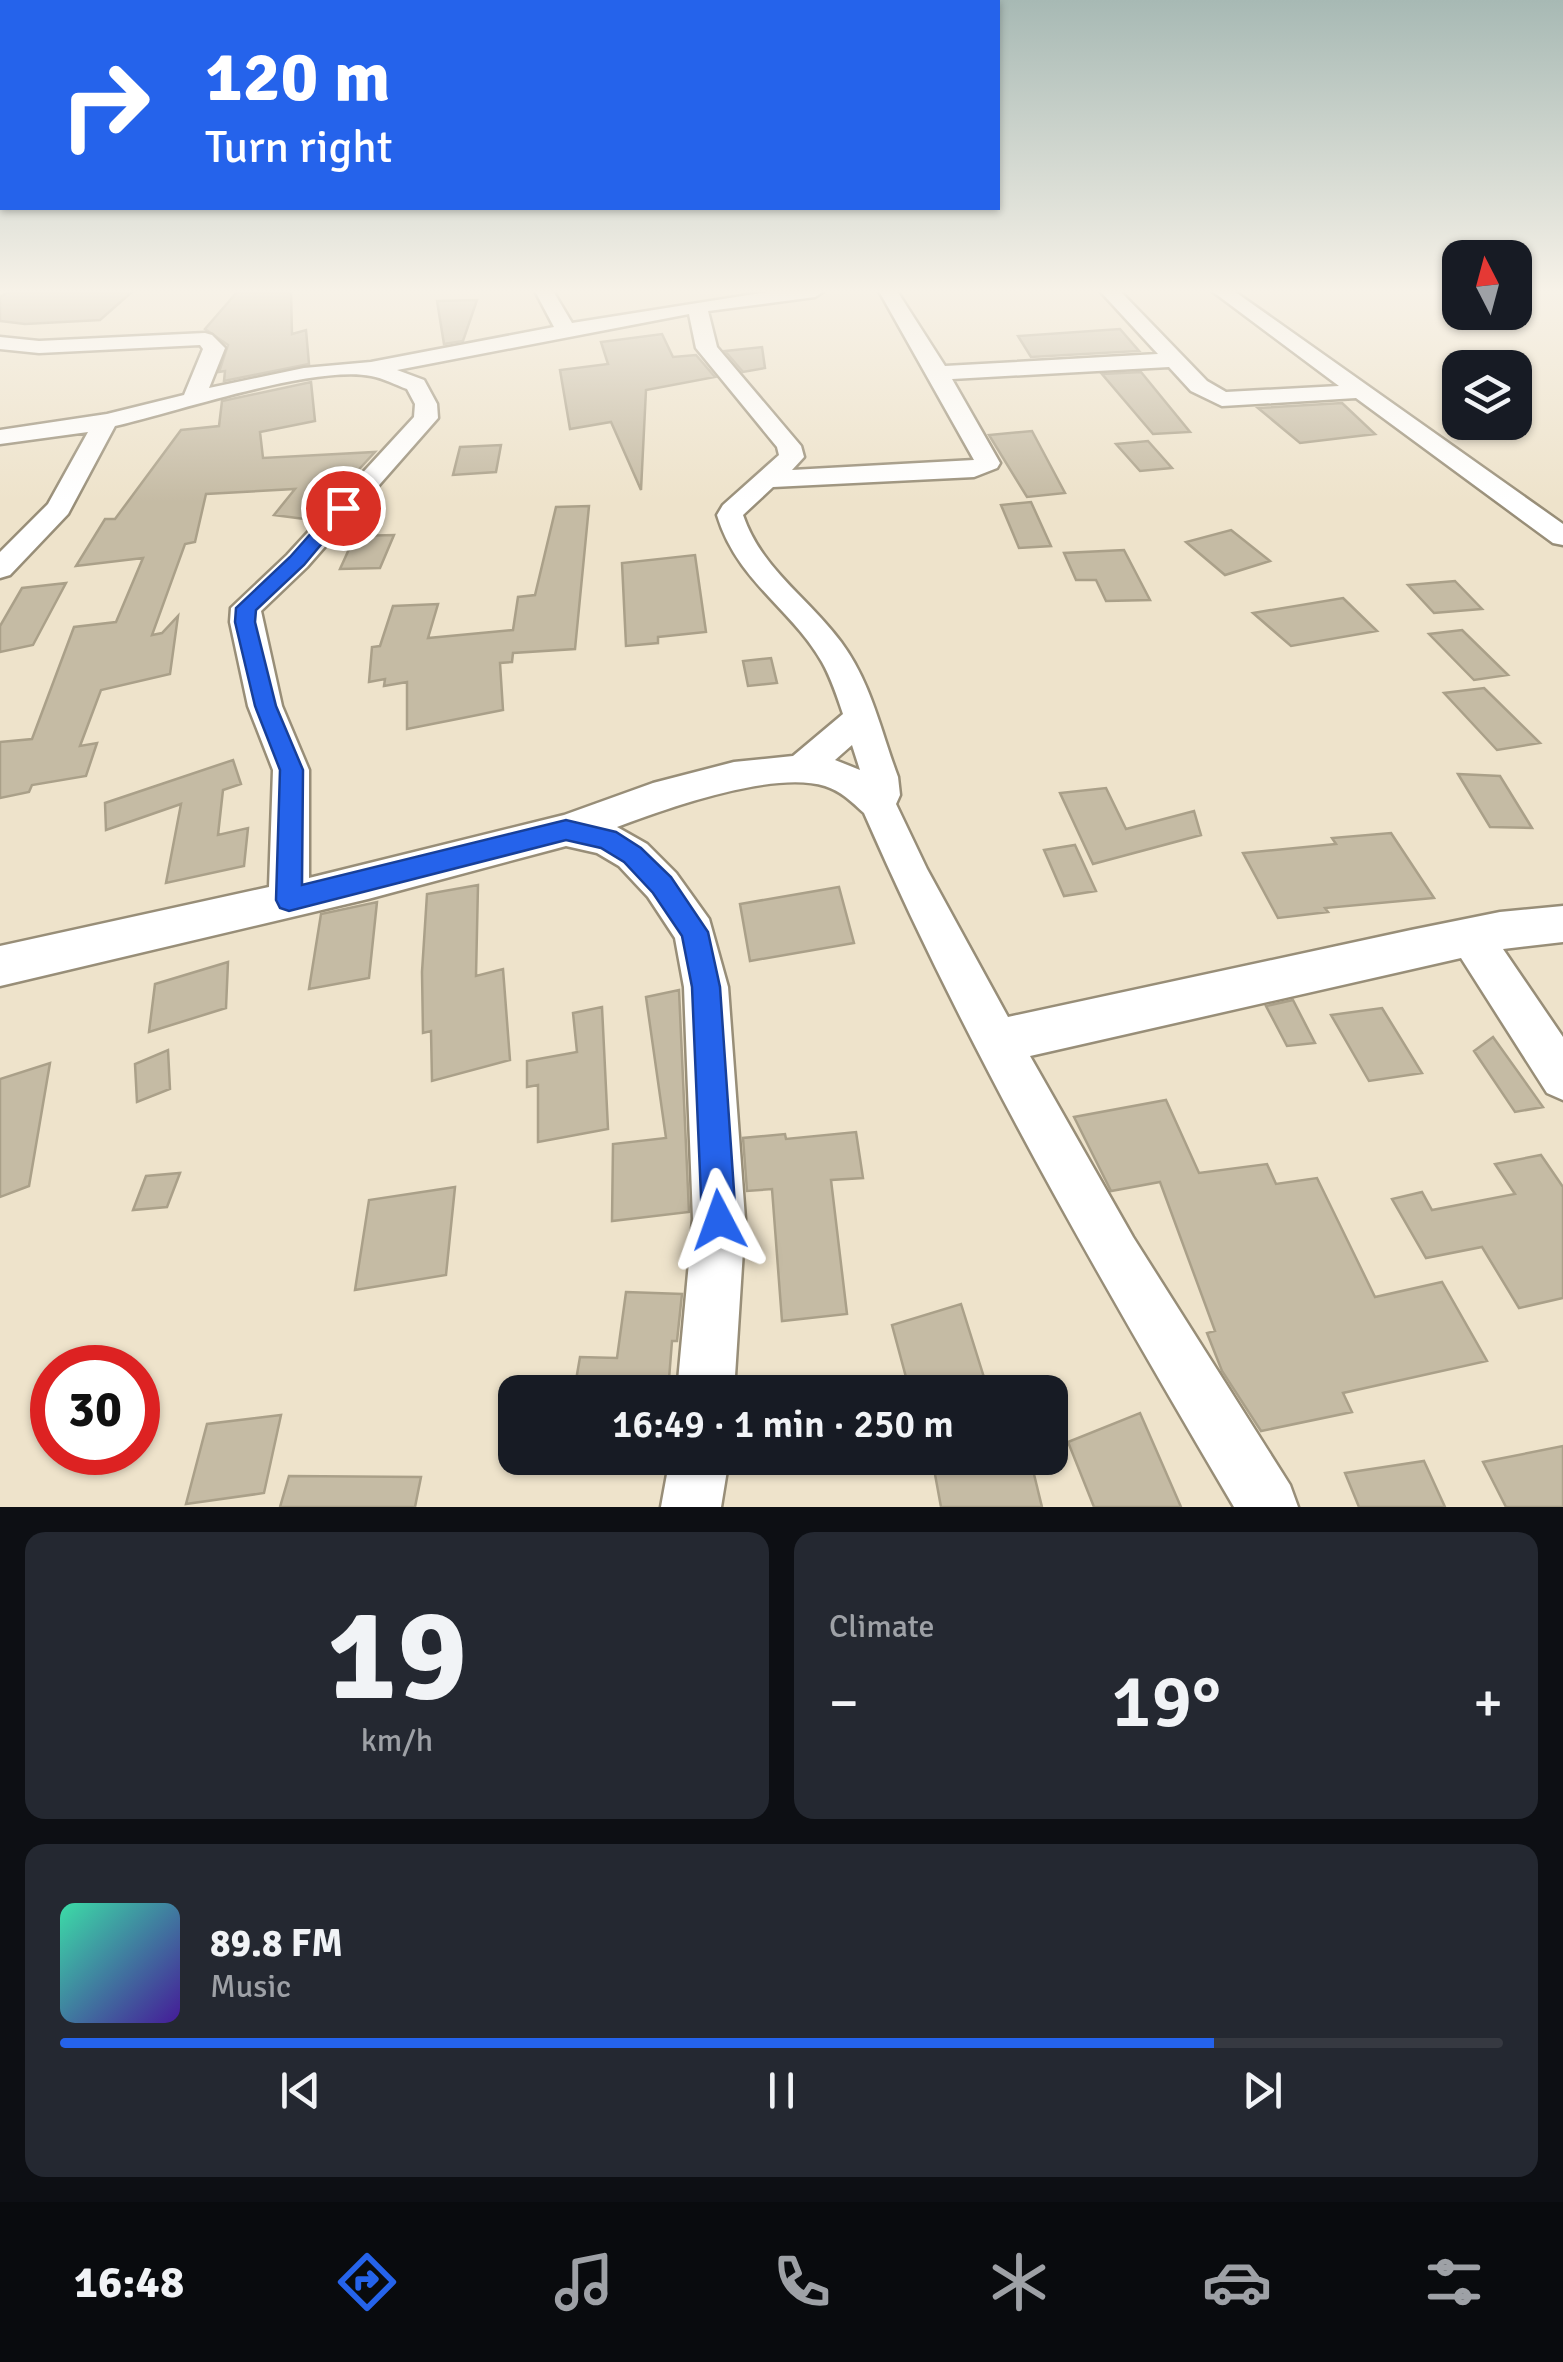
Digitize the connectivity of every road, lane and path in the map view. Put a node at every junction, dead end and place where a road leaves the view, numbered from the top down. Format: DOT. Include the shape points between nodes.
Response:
graph roads {
  1 [pos="209,361"];
  2 [pos="407,361"];
  3 [pos="718,361"];
  4 [pos="932,361"];
  5 [pos="1151,361"];
  6 [pos="1176,361"];
  7 [pos="1321,361"];
  8 [pos="370,369"];
  9 [pos="936,373"];
  10 [pos="1363,391"];
  11 [pos="194,399"];
  12 [pos="106,422"];
  13 [pos="0,437"];
  14 [pos="770,479"];
  15 [pos="1563,537"];
  16 [pos="0,568"];
  17 [pos="859,718"];
  18 [pos="802,769"];
  19 [pos="878,804"];
  20 [pos="566,830"];
  21 [pos="289,900"];
  22 [pos="1563,924"];
  23 [pos="1470,937"];
  24 [pos="0,966"];
  25 [pos="997,1042"];
  26 [pos="1563,1077"];
  27 [pos="707,1375"];
  28 [pos="697,1475"];
  29 [pos="691,1507"];
  30 [pos="1268,1507"];
  1 -- 11 [label="street"];
  2 -- 8 [label="street"];
  3 -- 14 [label="street" via="790,446 792,457"];
  4 -- 9 [label="street"];
  5 -- 9 [label="street"];
  6 -- 10 [label="street" via="1222,399"];
  7 -- 10 [label="street"];
  8 -- 11 [label="street"];
  8 -- 21 [label="street" via="416,385 426,418 246,608 266,706 291,770"];
  9 -- 14 [label="street" via="985,468"];
  10 -- 15 [label="street"];
  11 -- 12 [label="street"];
  12 -- 13 [label="street"];
  12 -- 16 [label="street" via="59,508"];
  14 -- 17 [label="street" via="736,505 733,528 771,589 832,652"];
  17 -- 18 [label="street"];
  17 -- 19 [label="street" via="880,777"];
  18 -- 19 [label="street" via="853,782"];
  18 -- 20 [label="street" via="734,776"];
  19 -- 25 [label="street"];
  20 -- 21 [label="street"];
  20 -- 27 [label="street" via="608,839 632,855 694,932 706,987 719,1220"];
  21 -- 24 [label="street"];
  22 -- 23 [label="street"];
  23 -- 25 [label="street"];
  23 -- 26 [label="street"];
  25 -- 30 [label="street" via="1115,1255"];
  28 -- 29 [label="street"];
}
